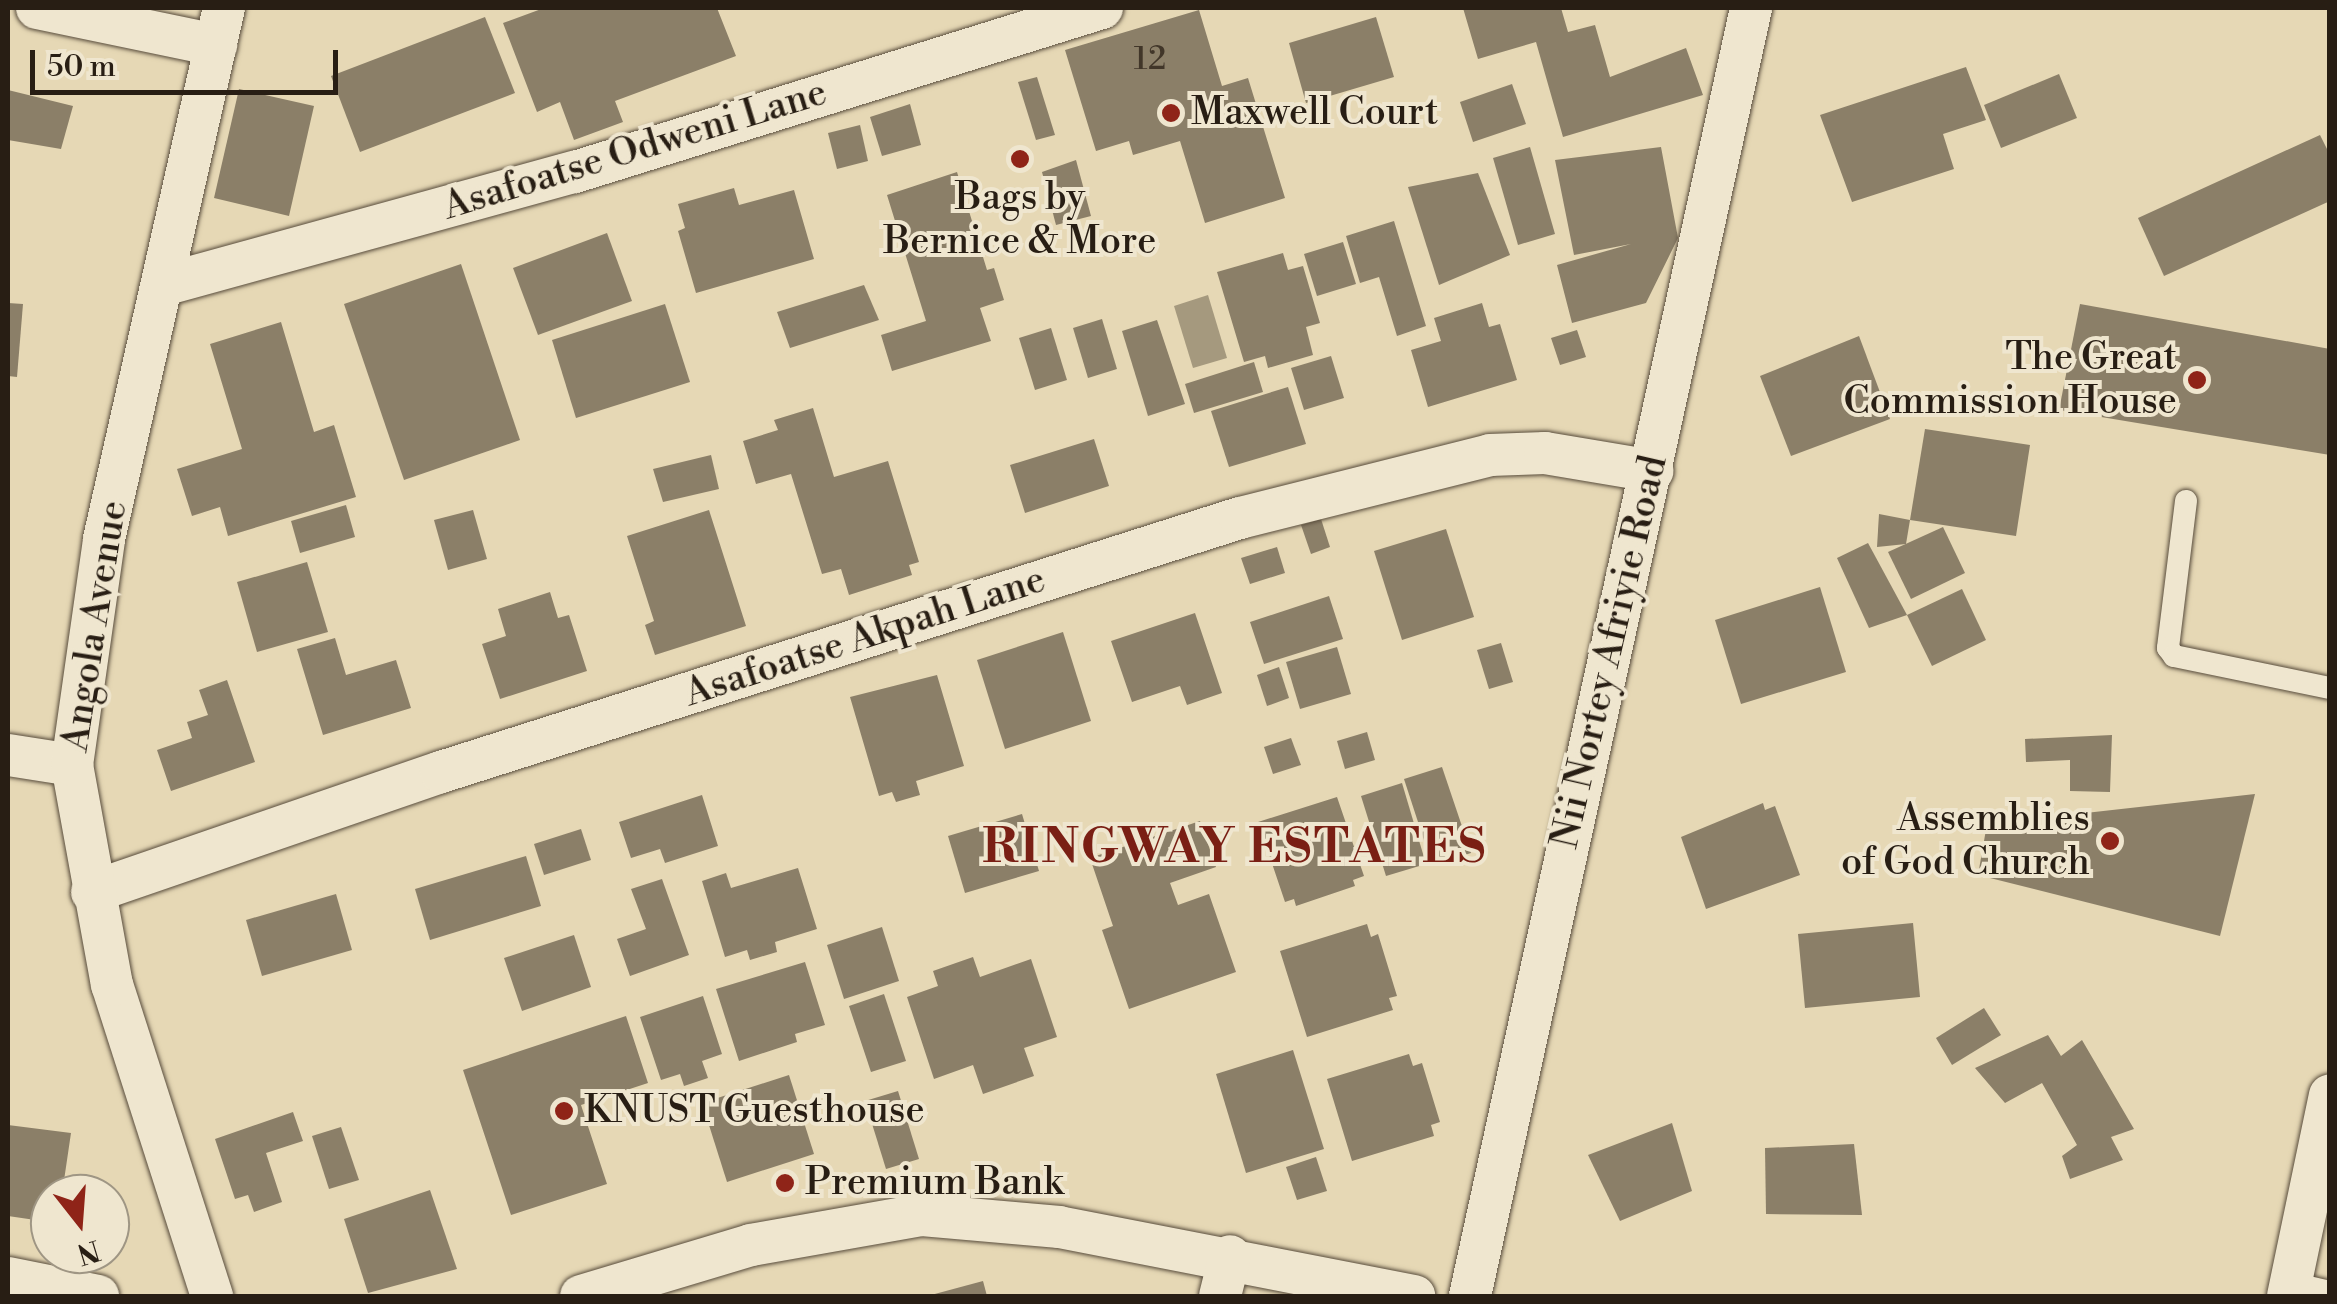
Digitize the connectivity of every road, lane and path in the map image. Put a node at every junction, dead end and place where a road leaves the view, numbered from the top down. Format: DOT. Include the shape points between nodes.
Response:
graph roads {
  1 [pos="37,8"];
  2 [pos="1102,8"];
  3 [pos="1751,8"];
  4 [pos="220,26"];
  5 [pos="167,284"];
  6 [pos="1652,471"];
  7 [pos="2186,501"];
  8 [pos="2330,688"];
  9 [pos="8,755"];
  10 [pos="72,765"];
  11 [pos="92,892"];
  12 [pos="2330,1095"];
  13 [pos="1225,1276"];
  14 [pos="8,1278"];
  15 [pos="2303,1291"];
  16 [pos="98,1296"];
  17 [pos="212,1296"];
  18 [pos="580,1296"];
  19 [pos="1414,1296"];
  20 [pos="1470,1296"];
  1 -- 4 [label="street"];
  2 -- 5 [label="street, Asafoatse Odweni Lane" via="576,172"];
  3 -- 6 [label="street, Nii Nortey Afriyie Road"];
  4 -- 5 [label="street, Angola Avenue"];
  5 -- 10 [label="street, Angola Avenue" via="104,539"];
  6 -- 11 [label="street, Asafoatse Akpah Lane" via="1545,453 1490,455 1240,518 441,772"];
  6 -- 20 [label="street, Nii Nortey Afriyie Road"];
  7 -- 8 [label="lane" via="2168,648 2174,656"];
  9 -- 10 [label="street"];
  10 -- 11 [label="street, Angola Avenue"];
  11 -- 17 [label="street, Angola Avenue" via="112,985"];
  12 -- 15 [label="street"];
  13 -- 18 [label="street" via="1059,1228 922,1215 751,1245"];
  13 -- 19 [label="street"];
  14 -- 16 [label="street"];
}
